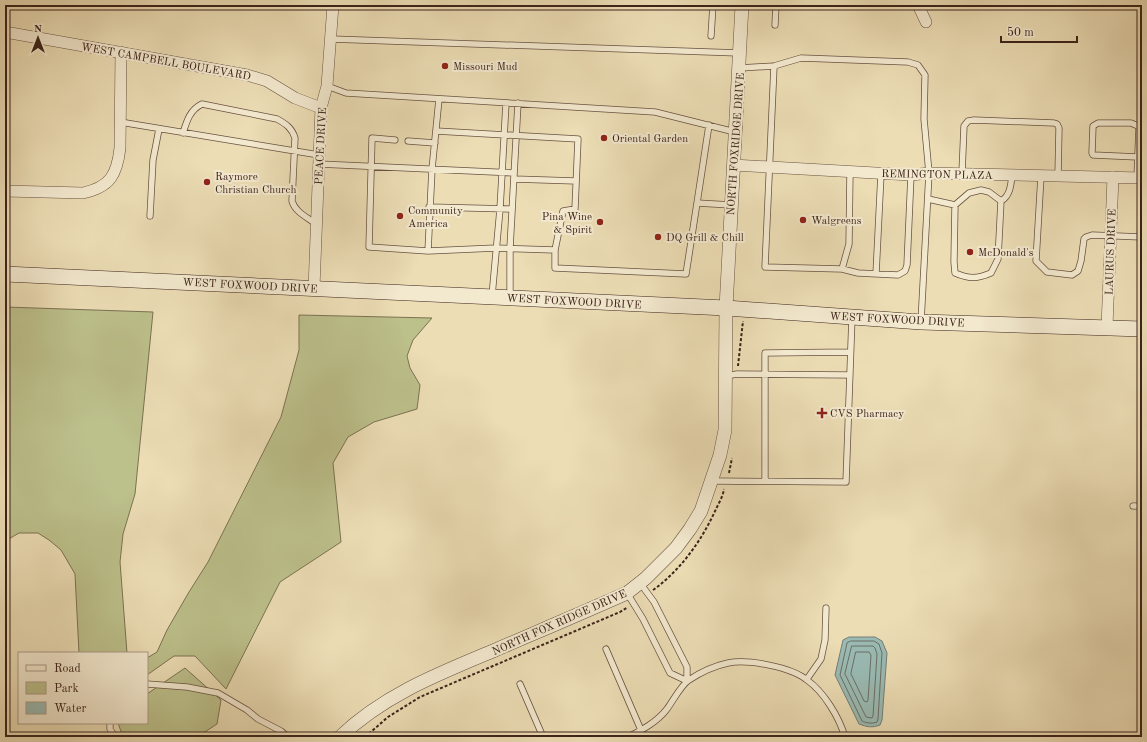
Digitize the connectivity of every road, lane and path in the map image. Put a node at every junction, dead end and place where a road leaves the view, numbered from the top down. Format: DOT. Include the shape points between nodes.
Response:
graph roads {
  1 [pos="333,5"];
  2 [pos="713,5"];
  3 [pos="742,5"];
  4 [pos="776,5"];
  5 [pos="918,5"];
  6 [pos="926,22"];
  7 [pos="775,26"];
  8 [pos="5,32"];
  9 [pos="711,36"];
  10 [pos="331,39"];
  11 [pos="121,52"];
  12 [pos="740,53"];
  13 [pos="774,66"];
  14 [pos="740,68"];
  15 [pos="327,86"];
  16 [pos="439,99"];
  17 [pos="506,103"];
  18 [pos="518,103"];
  19 [pos="322,108"];
  20 [pos="120,122"];
  21 [pos="709,125"];
  22 [pos="159,129"];
  23 [pos="436,131"];
  24 [pos="735,132"];
  25 [pos="183,133"];
  26 [pos="505,136"];
  27 [pos="516,136"];
  28 [pos="395,140"];
  29 [pos="408,141"];
  30 [pos="435,143"];
  31 [pos="295,151"];
  32 [pos="1138,156"];
  33 [pos="319,160"];
  34 [pos="733,165"];
  35 [pos="370,166"];
  36 [pos="769,167"];
  37 [pos="432,169"];
  38 [pos="502,172"];
  39 [pos="850,172"];
  40 [pos="929,173"];
  41 [pos="882,174"];
  42 [pos="962,174"];
  43 [pos="911,175"];
  44 [pos="1012,175"];
  45 [pos="514,176"];
  46 [pos="1041,176"];
  47 [pos="1058,176"];
  48 [pos="1113,177"];
  49 [pos="1140,178"];
  50 [pos="576,181"];
  51 [pos="5,191"];
  52 [pos="928,200"];
  53 [pos="1001,201"];
  54 [pos="697,203"];
  55 [pos="731,205"];
  56 [pos="955,205"];
  57 [pos="429,207"];
  58 [pos="500,209"];
  59 [pos="512,209"];
  60 [pos="150,216"];
  61 [pos="316,224"];
  62 [pos="1111,236"];
  63 [pos="1142,237"];
  64 [pos="496,248"];
  65 [pos="510,248"];
  66 [pos="555,250"];
  67 [pos="428,251"];
  68 [pos="842,269"];
  69 [pos="5,274"];
  70 [pos="876,274"];
  71 [pos="314,288"];
  72 [pos="492,297"];
  73 [pos="510,298"];
  74 [pos="726,308"];
  75 [pos="743,309"];
  76 [pos="852,317"];
  77 [pos="921,322"];
  78 [pos="1107,327"];
  79 [pos="1142,329"];
  80 [pos="850,352"];
  81 [pos="765,374"];
  82 [pos="732,375"];
  83 [pos="850,375"];
  84 [pos="732,457"];
  85 [pos="712,481"];
  86 [pos="727,481"];
  87 [pos="765,481"];
  88 [pos="1133,506"];
  89 [pos="1142,506"];
  90 [pos="644,589"];
  91 [pos="630,598"];
  92 [pos="826,608"];
  93 [pos="606,649"];
  94 [pos="807,680"];
  95 [pos="688,681"];
  96 [pos="148,684"];
  97 [pos="520,684"];
  98 [pos="110,724"];
  99 [pos="641,730"];
  100 [pos="115,737"];
  101 [pos="288,737"];
  102 [pos="340,737"];
  103 [pos="365,737"];
  104 [pos="542,737"];
  105 [pos="628,737"];
  106 [pos="845,737"];
  1 -- 10 [label="street, PEACE DRIVE"];
  2 -- 9 [label="lane"];
  3 -- 12 [label="street, NORTH FOXRIDGE DRIVE"];
  4 -- 7 [label="lane"];
  5 -- 6 [label="street"];
  8 -- 11 [label="street, WEST CAMPBELL BOULEVARD"];
  10 -- 12 [label="lane"];
  10 -- 15 [label="street, PEACE DRIVE"];
  11 -- 19 [label="street, WEST CAMPBELL BOULEVARD" via="247,75 267,81 295,98"];
  11 -- 20 [label="street"];
  12 -- 14 [label="street, NORTH FOXRIDGE DRIVE"];
  13 -- 14 [label="lane"];
  13 -- 36 [label="lane"];
  13 -- 40 [label="lane" via="801,58 908,62 918,65 925,75 924,119"];
  14 -- 24 [label="street, NORTH FOXRIDGE DRIVE"];
  15 -- 16 [label="lane" via="346,93"];
  15 -- 19 [label="street, PEACE DRIVE"];
  16 -- 17 [label="lane"];
  16 -- 23 [label="lane"];
  17 -- 18 [label="lane"];
  17 -- 26 [label="lane"];
  18 -- 21 [label="lane" via="655,112"];
  18 -- 27 [label="lane"];
  19 -- 33 [label="street, PEACE DRIVE"];
  20 -- 22 [label="lane"];
  20 -- 51 [label="street" via="120,148 116,166 104,186 83,193"];
  21 -- 24 [label="lane"];
  21 -- 54 [label="lane"];
  22 -- 25 [label="lane"];
  22 -- 60 [label="lane"];
  23 -- 26 [label="lane"];
  23 -- 30 [label="lane"];
  24 -- 34 [label="street, NORTH FOXRIDGE DRIVE"];
  25 -- 31 [label="lane"];
  25 -- 31 [label="lane" via="190,113 202,104 277,118 293,131"];
  26 -- 27 [label="lane"];
  26 -- 38 [label="lane"];
  27 -- 45 [label="lane"];
  27 -- 50 [label="lane" via="578,139"];
  28 -- 35 [label="lane" via="372,138"];
  29 -- 30 [label="lane"];
  30 -- 37 [label="lane"];
  31 -- 33 [label="lane"];
  31 -- 61 [label="lane" via="293,205"];
  32 -- 32 [label="lane" via="1139,128 1136,124 1098,123 1093,126 1093,155"];
  32 -- 49 [label="lane"];
  33 -- 35 [label="lane"];
  33 -- 61 [label="street, PEACE DRIVE"];
  34 -- 36 [label="street, REMINGTON PLAZA"];
  34 -- 55 [label="street, NORTH FOXRIDGE DRIVE"];
  35 -- 37 [label="lane"];
  35 -- 67 [label="lane" via="369,248"];
  36 -- 39 [label="street, REMINGTON PLAZA"];
  36 -- 68 [label="lane" via="765,267"];
  37 -- 38 [label="lane"];
  37 -- 57 [label="lane"];
  38 -- 45 [label="lane"];
  38 -- 58 [label="lane"];
  39 -- 41 [label="street, REMINGTON PLAZA"];
  39 -- 68 [label="lane" via="848,244"];
  40 -- 42 [label="street, REMINGTON PLAZA"];
  40 -- 43 [label="street, REMINGTON PLAZA"];
  40 -- 52 [label="lane"];
  41 -- 43 [label="street, REMINGTON PLAZA"];
  41 -- 70 [label="lane"];
  42 -- 44 [label="street, REMINGTON PLAZA"];
  42 -- 47 [label="lane" via="964,126 968,121 992,120 1057,124"];
  43 -- 70 [label="lane" via="905,271 898,275"];
  44 -- 46 [label="street, REMINGTON PLAZA"];
  44 -- 53 [label="lane" via="1009,191"];
  45 -- 50 [label="lane"];
  45 -- 59 [label="lane"];
  46 -- 47 [label="street, REMINGTON PLAZA"];
  46 -- 62 [label="lane" via="1036,261 1048,272 1072,275 1078,271 1082,261 1084,239 1092,235"];
  47 -- 48 [label="street, REMINGTON PLAZA"];
  48 -- 49 [label="street, REMINGTON PLAZA"];
  48 -- 62 [label="street, LAURUS DRIVE"];
  50 -- 66 [label="lane" via="575,209 563,211"];
  52 -- 56 [label="lane"];
  52 -- 77 [label="lane"];
  53 -- 56 [label="lane" via="989,192 981,190 969,193"];
  53 -- 56 [label="lane" via="998,258 991,273 982,277 966,278 955,273"];
  54 -- 55 [label="lane"];
  54 -- 66 [label="lane" via="686,274 555,268"];
  55 -- 74 [label="street, NORTH FOXRIDGE DRIVE"];
  57 -- 58 [label="lane"];
  57 -- 67 [label="lane"];
  58 -- 59 [label="lane"];
  58 -- 64 [label="lane"];
  59 -- 65 [label="lane"];
  61 -- 71 [label="street, PEACE DRIVE"];
  62 -- 63 [label="lane"];
  62 -- 78 [label="street, LAURUS DRIVE"];
  64 -- 65 [label="lane"];
  64 -- 67 [label="lane"];
  64 -- 72 [label="lane"];
  65 -- 66 [label="lane"];
  65 -- 73 [label="lane"];
  68 -- 70 [label="lane"];
  69 -- 71 [label="main road, WEST FOXWOOD DRIVE"];
  71 -- 72 [label="main road, WEST FOXWOOD DRIVE"];
  72 -- 73 [label="main road, WEST FOXWOOD DRIVE"];
  73 -- 74 [label="main road, WEST FOXWOOD DRIVE"];
  74 -- 75 [label="main road, WEST FOXWOOD DRIVE"];
  74 -- 82 [label="street, NORTH FOX RIDGE DRIVE"];
  75 -- 76 [label="main road, WEST FOXWOOD DRIVE"];
  75 -- 82 [label="path" via="743,327"];
  76 -- 77 [label="main road, WEST FOXWOOD DRIVE"];
  76 -- 80 [label="lane"];
  77 -- 78 [label="main road, WEST FOXWOOD DRIVE"];
  78 -- 79 [label="main road, WEST FOXWOOD DRIVE"];
  80 -- 81 [label="lane" via="765,353"];
  80 -- 83 [label="lane"];
  81 -- 82 [label="lane"];
  81 -- 83 [label="lane"];
  81 -- 87 [label="lane"];
  82 -- 85 [label="street, NORTH FOX RIDGE DRIVE" via="725,430"];
  83 -- 87 [label="lane" via="846,482"];
  84 -- 86 [label="path"];
  85 -- 86 [label="lane"];
  85 -- 90 [label="street, NORTH FOX RIDGE DRIVE" via="701,511 690,529"];
  86 -- 87 [label="lane"];
  86 -- 90 [label="path" via="706,530 686,558 660,585"];
  88 -- 89 [label="lane"];
  90 -- 91 [label="street, NORTH FOX RIDGE DRIVE"];
  90 -- 95 [label="lane" via="654,602 687,667"];
  91 -- 95 [label="lane" via="670,672"];
  91 -- 102 [label="street, NORTH FOX RIDGE DRIVE" via="442,672 376,707"];
  91 -- 103 [label="path" via="620,612 420,698 388,718"];
  92 -- 94 [label="lane" via="825,640 821,659"];
  93 -- 99 [label="lane"];
  94 -- 95 [label="lane" via="790,671 746,662 729,663 709,669"];
  94 -- 106 [label="lane" via="829,703"];
  95 -- 99 [label="lane" via="666,710"];
  96 -- 101 [label="lane" via="218,692"];
  97 -- 104 [label="lane"];
  98 -- 100 [label="lane"];
  99 -- 105 [label="lane"];
}
